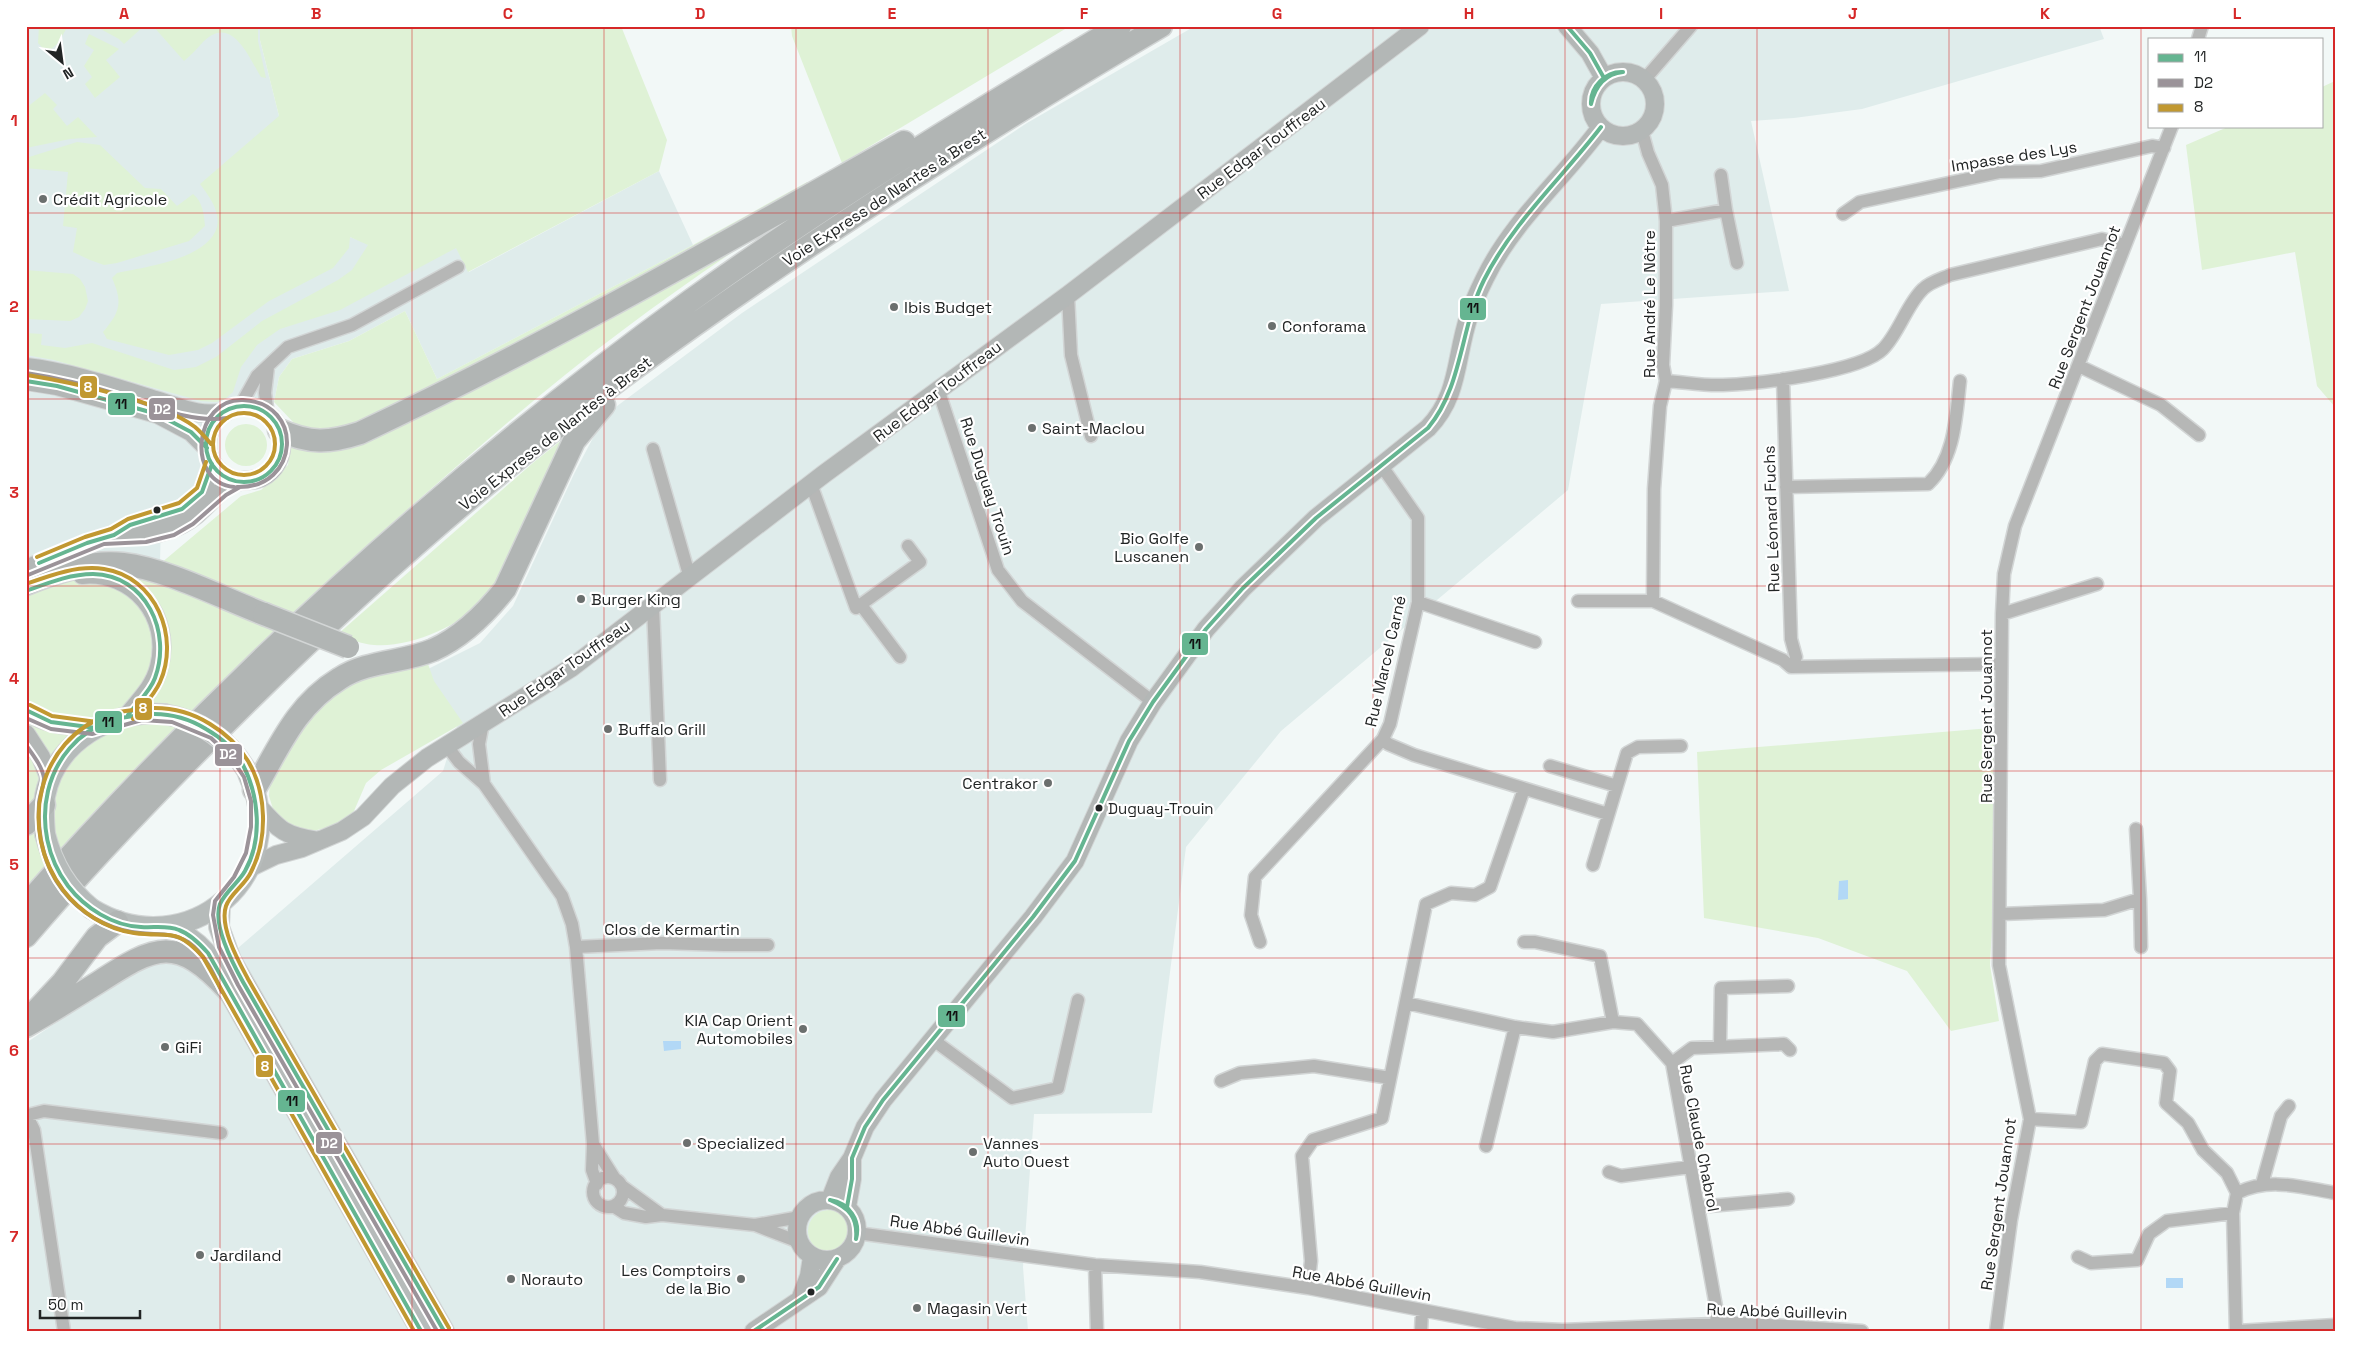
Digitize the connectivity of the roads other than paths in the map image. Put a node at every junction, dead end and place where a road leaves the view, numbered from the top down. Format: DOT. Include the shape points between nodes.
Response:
graph roads {
  1 [pos="1120,26"];
  2 [pos="1161,26"];
  3 [pos="1420,26"];
  4 [pos="1567,26"];
  5 [pos="1691,26"];
  6 [pos="2202,26"];
  7 [pos="2198,38"];
  8 [pos="1604,78"];
  9 [pos="1645,79"];
  10 [pos="1028,80"];
  11 [pos="1601,127"];
  12 [pos="2171,128"];
  13 [pos="1642,131"];
  14 [pos="2164,148"];
  15 [pos="1721,175"];
  16 [pos="1726,210"];
  17 [pos="1843,214"];
  18 [pos="1666,221"];
  19 [pos="2126,245"];
  20 [pos="1737,263"];
  21 [pos="458,267"];
  22 [pos="739,293"];
  23 [pos="1068,295"];
  24 [pos="2078,366"];
  25 [pos="26,367"];
  26 [pos="268,367"];
  27 [pos="1784,379"];
  28 [pos="26,381"];
  29 [pos="1666,381"];
  30 [pos="1960,381"];
  31 [pos="938,389"];
  32 [pos="231,410"];
  33 [pos="273,422"];
  34 [pos="2199,435"];
  35 [pos="1090,436"];
  36 [pos="207,448"];
  37 [pos="653,449"];
  38 [pos="212,464"];
  39 [pos="1381,466"];
  40 [pos="237,481"];
  41 [pos="812,484"];
  42 [pos="1786,487"];
  43 [pos="114,535"];
  44 [pos="908,546"];
  45 [pos="26,569"];
  46 [pos="690,578"];
  47 [pos="26,584"];
  48 [pos="2097,584"];
  49 [pos="26,591"];
  50 [pos="1578,601"];
  51 [pos="1653,601"];
  52 [pos="1418,602"];
  53 [pos="861,605"];
  54 [pos="653,606"];
  55 [pos="2002,614"];
  56 [pos="467,629"];
  57 [pos="1535,642"];
  58 [pos="900,656"];
  59 [pos="1796,657"];
  60 [pos="1783,660"];
  61 [pos="2001,664"];
  62 [pos="1807,666"];
  63 [pos="1153,702"];
  64 [pos="26,710"];
  65 [pos="128,716"];
  66 [pos="483,723"];
  67 [pos="96,728"];
  68 [pos="26,734"];
  69 [pos="1383,739"];
  70 [pos="447,746"];
  71 [pos="1681,746"];
  72 [pos="1550,766"];
  73 [pos="50,780"];
  74 [pos="660,780"];
  75 [pos="484,784"];
  76 [pos="1617,786"];
  77 [pos="253,789"];
  78 [pos="1524,789"];
  79 [pos="44,805"];
  80 [pos="1608,814"];
  81 [pos="36,829"];
  82 [pos="2136,829"];
  83 [pos="318,841"];
  84 [pos="1594,864"];
  85 [pos="247,869"];
  86 [pos="2140,899"];
  87 [pos="220,904"];
  88 [pos="26,905"];
  89 [pos="2001,914"];
  90 [pos="117,922"];
  91 [pos="169,927"];
  92 [pos="26,936"];
  93 [pos="1260,942"];
  94 [pos="1524,942"];
  95 [pos="768,944"];
  96 [pos="576,947"];
  97 [pos="2141,947"];
  98 [pos="1788,986"];
  99 [pos="228,990"];
  100 [pos="1078,1000"];
  101 [pos="1406,1003"];
  102 [pos="26,1019"];
  103 [pos="1613,1022"];
  104 [pos="26,1026"];
  105 [pos="1515,1027"];
  106 [pos="932,1039"];
  107 [pos="1720,1046"];
  108 [pos="1790,1050"];
  109 [pos="1672,1063"];
  110 [pos="1390,1078"];
  111 [pos="1222,1081"];
  112 [pos="2289,1106"];
  113 [pos="27,1115"];
  114 [pos="2030,1119"];
  115 [pos="221,1133"];
  116 [pos="593,1144"];
  117 [pos="1486,1146"];
  118 [pos="852,1158"];
  119 [pos="1690,1167"];
  120 [pos="1609,1172"];
  121 [pos="618,1183"];
  122 [pos="597,1184"];
  123 [pos="2262,1184"];
  124 [pos="2237,1193"];
  125 [pos="2335,1194"];
  126 [pos="1788,1199"];
  127 [pos="830,1200"];
  128 [pos="613,1206"];
  129 [pos="847,1207"];
  130 [pos="1698,1207"];
  131 [pos="2233,1213"];
  132 [pos="662,1215"];
  133 [pos="800,1217"];
  134 [pos="755,1225"];
  135 [pos="858,1233"];
  136 [pos="799,1242"];
  137 [pos="812,1256"];
  138 [pos="2078,1257"];
  139 [pos="837,1259"];
  140 [pos="1095,1265"];
  141 [pos="1308,1288"];
  142 [pos="800,1300"];
  143 [pos="1422,1311"];
  144 [pos="1716,1323"];
  145 [pos="2335,1325"];
  146 [pos="1515,1329"];
  147 [pos="64,1331"];
  148 [pos="421,1331"];
  149 [pos="444,1331"];
  150 [pos="754,1331"];
  151 [pos="1097,1331"];
  152 [pos="1421,1331"];
  153 [pos="1862,1331"];
  154 [pos="1996,1331"];
  155 [pos="2237,1331"];
  1 -- 10 [label="highway, Voie Express de Nantes à Brest"];
  2 -- 22 [label="highway, Voie Express de Nantes à Brest" via="961,146"];
  3 -- 23 [label="street, Rue Edgar Touffreau"];
  4 -- 8 [label="street" via="1590,54"];
  5 -- 9 [label="street"];
  6 -- 7 [label="street"];
  8 -- 9 [label="street" via="1624,71"];
  8 -- 11 [label="street" via="1596,86 1591,107"];
  9 -- 13 [label="street" via="1651,87 1656,106 1649,124"];
  10 -- 33 [label="highway" via="983,97 638,292 360,433 340,440 317,442 298,438"];
  10 -- 88 [label="highway, Voie Express de Nantes à Brest" via="749,260 624,350 498,449 380,549 278,643 122,799"];
  11 -- 13 [label="street" via="1620,136"];
  11 -- 39 [label="street" via="1515,230 1486,276 1469,316 1448,403 1439,417"];
  12 -- 14 [label="street, Rue Sergent Jouannot"];
  13 -- 18 [label="street, Rue André Le Nôtre" via="1662,185"];
  14 -- 17 [label="street, Impasse des Lys" via="2152,146 2041,171 2000,172 1860,202"];
  14 -- 19 [label="street, Rue Sergent Jouannot"];
  15 -- 16 [label="street"];
  16 -- 18 [label="street"];
  16 -- 20 [label="street"];
  18 -- 29 [label="street, Rue André Le Nôtre" via="1663,365"];
  19 -- 24 [label="street, Rue Sergent Jouannot"];
  19 -- 27 [label="street" via="2102,239 1950,275 1922,290 1885,348 1875,357 1858,364"];
  21 -- 26 [label="street" via="352,325 288,347"];
  22 -- 56 [label="highway" via="719,318 605,404 584,427 566,456 505,589"];
  22 -- 92 [label="highway, Voie Express de Nantes à Brest" via="560,425 366,589 152,797"];
  23 -- 31 [label="street, Rue Edgar Touffreau"];
  23 -- 35 [label="street" via="1071,355"];
  24 -- 34 [label="street" via="2161,405"];
  24 -- 55 [label="street, Rue Sergent Jouannot" via="2015,526 2004,574"];
  25 -- 32 [label="street" via="55,372 198,414"];
  26 -- 32 [label="street" via="257,376 243,401"];
  26 -- 33 [label="street" via="265,393"];
  27 -- 29 [label="street" via="1722,385"];
  27 -- 42 [label="street, Rue Léonard Fuchs"];
  28 -- 36 [label="street" via="57,386 157,414 191,432"];
  29 -- 51 [label="street, Rue André Le Nôtre" via="1660,406 1654,489"];
  30 -- 42 [label="street" via="1954,433 1936,477 1928,484"];
  31 -- 41 [label="street, Rue Edgar Touffreau"];
  31 -- 63 [label="street, Rue Duguay Trouin" via="998,570 1022,601"];
  32 -- 33 [label="street" via="249,407"];
  32 -- 36 [label="street" via="213,423"];
  33 -- 40 [label="street" via="282,444 276,465 259,479"];
  36 -- 38 [label="street"];
  37 -- 46 [label="street"];
  38 -- 40 [label="street" via="223,476"];
  38 -- 43 [label="street" via="202,492 182,509 130,525"];
  39 -- 52 [label="street, Rue Marcel Carné" via="1418,518"];
  39 -- 63 [label="street" via="1316,518 1243,588 1206,629"];
  40 -- 43 [label="street" via="177,527 134,537"];
  41 -- 46 [label="street, Rue Edgar Touffreau"];
  41 -- 53 [label="street" via="856,608"];
  42 -- 59 [label="street, Rue Léonard Fuchs" via="1791,639"];
  43 -- 45 [label="street"];
  44 -- 53 [label="street" via="920,562"];
  46 -- 54 [label="street, Rue Edgar Touffreau"];
  47 -- 56 [label="highway, bridge" via="83,566 123,564 164,574 362,651 393,651"];
  48 -- 55 [label="street"];
  49 -- 65 [label="street" via="65,578 94,574 114,577 143,598 158,622 162,654 150,689"];
  50 -- 51 [label="street"];
  51 -- 60 [label="street"];
  52 -- 57 [label="street"];
  52 -- 69 [label="street, Rue Marcel Carné" via="1390,724"];
  53 -- 58 [label="street"];
  54 -- 66 [label="street, Rue Edgar Touffreau" via="570,668"];
  54 -- 74 [label="street"];
  55 -- 61 [label="street, Rue Sergent Jouannot"];
  56 -- 77 [label="highway" via="433,650 354,670 324,689 288,729"];
  59 -- 60 [label="street"];
  59 -- 62 [label="street"];
  60 -- 62 [label="street" via="1791,667"];
  61 -- 62 [label="street"];
  61 -- 89 [label="street, Rue Sergent Jouannot"];
  63 -- 106 [label="street" via="1129,741 1075,861"];
  64 -- 67 [label="street" via="42,721"];
  65 -- 67 [label="main road"];
  65 -- 77 [label="main road, bridge" via="164,714 186,719 207,729 234,751"];
  66 -- 70 [label="street, Rue Edgar Touffreau"];
  66 -- 75 [label="street" via="479,744"];
  67 -- 73 [label="main road" via="70,749"];
  68 -- 73 [label="street" via="41,757"];
  69 -- 78 [label="street" via="1414,755"];
  69 -- 93 [label="street, Rue Marcel Carné" via="1254,878 1251,914"];
  70 -- 75 [label="street"];
  70 -- 83 [label="street, Rue Edgar Touffreau" via="392,786 363,816 342,831"];
  71 -- 76 [label="street" via="1638,747 1627,752"];
  72 -- 76 [label="street"];
  73 -- 79 [label="main road"];
  75 -- 96 [label="street" via="562,896"];
  76 -- 80 [label="street"];
  77 -- 83 [label="street" via="284,833"];
  77 -- 85 [label="main road" via="258,838"];
  78 -- 80 [label="street"];
  78 -- 101 [label="street" via="1490,887 1475,895 1450,893 1426,904"];
  79 -- 81 [label="highway"];
  80 -- 84 [label="street"];
  81 -- 90 [label="main road, bridge" via="74,893 92,909"];
  82 -- 86 [label="street"];
  83 -- 85 [label="street, Rue Edgar Touffreau"];
  85 -- 87 [label="main road"];
  86 -- 89 [label="street" via="2104,910"];
  86 -- 97 [label="street"];
  87 -- 91 [label="main road" via="196,919"];
  87 -- 149 [label="main road" via="219,927 231,960"];
  89 -- 114 [label="street, Rue Sergent Jouannot" via="1999,965"];
  90 -- 91 [label="main road" via="140,928"];
  90 -- 102 [label="highway" via="97,936 57,988"];
  91 -- 99 [label="main road" via="200,944 218,968"];
  94 -- 103 [label="street" via="1600,956"];
  95 -- 96 [label="street, Clos de Kermartin" via="662,943"];
  96 -- 116 [label="street"];
  98 -- 107 [label="street" via="1721,988"];
  99 -- 104 [label="highway" via="211,971 196,961 174,952 154,952 132,960"];
  99 -- 148 [label="main road"];
  100 -- 106 [label="street" via="1058,1088 1012,1098"];
  101 -- 105 [label="street, Rue Claude Chabrol"];
  101 -- 110 [label="street"];
  103 -- 105 [label="street, Rue Claude Chabrol" via="1553,1032"];
  103 -- 109 [label="street, Rue Claude Chabrol" via="1637,1024"];
  105 -- 117 [label="street"];
  106 -- 118 [label="street" via="883,1100 865,1127"];
  107 -- 108 [label="street" via="1784,1044"];
  107 -- 109 [label="street" via="1692,1048"];
  109 -- 119 [label="street, Rue Claude Chabrol"];
  110 -- 111 [label="street" via="1314,1066 1240,1072"];
  110 -- 141 [label="street" via="1382,1118 1313,1140 1302,1156 1311,1261"];
  112 -- 123 [label="street" via="2281,1116"];
  113 -- 115 [label="street" via="44,1111"];
  113 -- 147 [label="street" via="34,1130"];
  114 -- 124 [label="street" via="2081,1122 2095,1061 2102,1054 2164,1063 2170,1071 2166,1103 2188,1123 2203,1150 2227,1172"];
  114 -- 154 [label="street, Rue Sergent Jouannot" via="2011,1220"];
  116 -- 121 [label="street"];
  116 -- 122 [label="street" via="592,1170"];
  118 -- 127 [label="street" via="839,1176"];
  118 -- 129 [label="street"];
  119 -- 120 [label="street" via="1621,1176"];
  119 -- 130 [label="street, Rue Claude Chabrol"];
  121 -- 122 [label="street" via="605,1178"];
  121 -- 128 [label="street" via="623,1196"];
  121 -- 132 [label="street"];
  122 -- 128 [label="street" via="594,1192 596,1201 603,1206"];
  123 -- 124 [label="street"];
  123 -- 125 [label="street"];
  124 -- 131 [label="street"];
  126 -- 130 [label="street"];
  127 -- 129 [label="street"];
  127 -- 133 [label="street" via="813,1204"];
  128 -- 132 [label="street" via="624,1213 646,1217"];
  129 -- 135 [label="street" via="857,1223"];
  130 -- 144 [label="street, Rue Claude Chabrol" via="1717,1312"];
  131 -- 138 [label="street" via="2167,1221 2149,1234 2137,1260 2090,1263"];
  131 -- 155 [label="street"];
  132 -- 134 [label="street"];
  133 -- 134 [label="street"];
  133 -- 136 [label="street"];
  134 -- 136 [label="street"];
  135 -- 139 [label="street" via="852,1248"];
  135 -- 140 [label="street, Rue Abbé Guillevin"];
  136 -- 137 [label="street"];
  137 -- 139 [label="street" via="829,1261"];
  137 -- 142 [label="street"];
  139 -- 142 [label="street" via="819,1287"];
  140 -- 141 [label="street, Rue Abbé Guillevin" via="1200,1272"];
  140 -- 151 [label="street"];
  141 -- 143 [label="street, Rue Abbé Guillevin"];
  142 -- 150 [label="street"];
  143 -- 146 [label="street, Rue Abbé Guillevin"];
  143 -- 152 [label="street"];
  144 -- 146 [label="street, Rue Abbé Guillevin"];
  144 -- 153 [label="street, Rue Abbé Guillevin"];
  145 -- 155 [label="street"];
}
